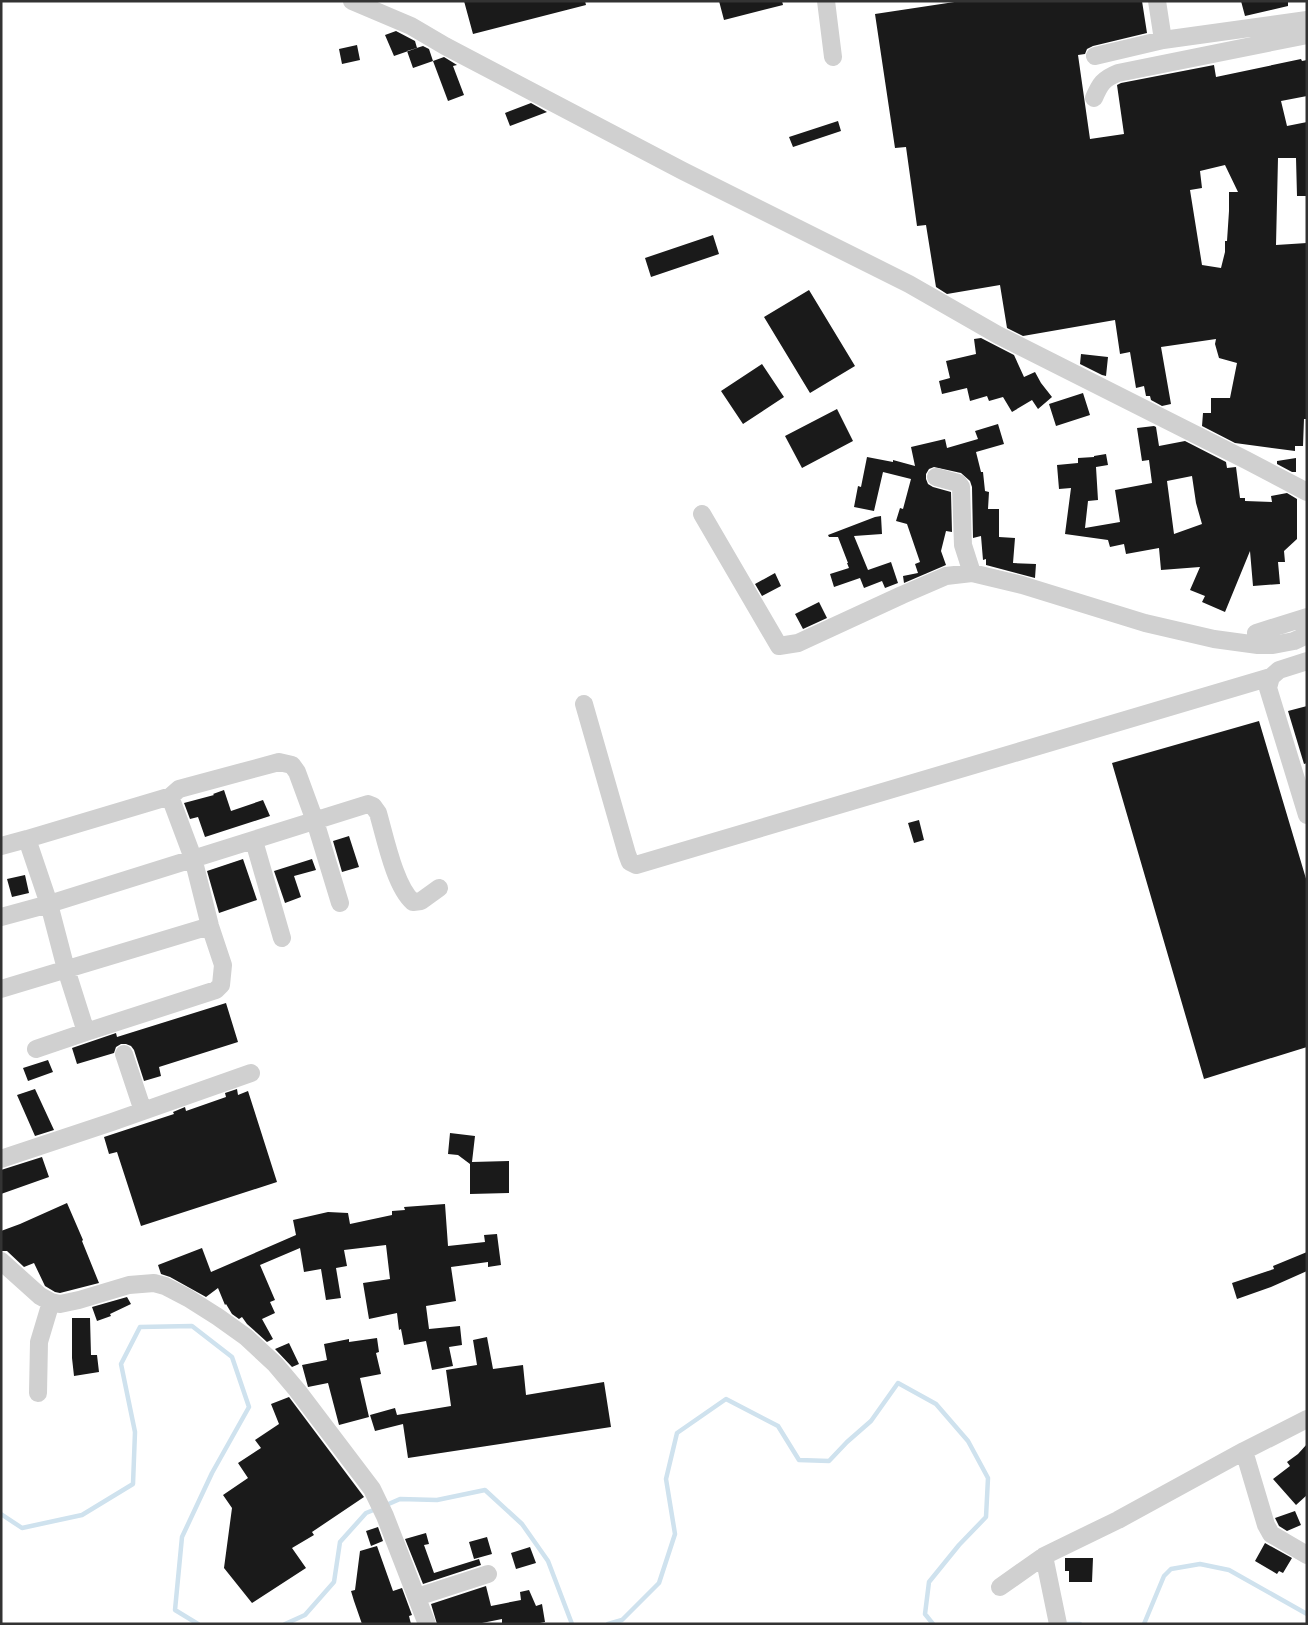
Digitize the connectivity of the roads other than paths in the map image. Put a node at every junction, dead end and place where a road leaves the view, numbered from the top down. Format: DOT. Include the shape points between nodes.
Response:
graph roads {
  1 [pos="352,1"];
  2 [pos="826,1"];
  3 [pos="1157,1"];
  4 [pos="1307,20"];
  5 [pos="1307,35"];
  6 [pos="1163,40"];
  7 [pos="834,56"];
  8 [pos="1095,56"];
  9 [pos="1094,98"];
  10 [pos="936,477"];
  11 [pos="1307,492"];
  12 [pos="702,514"];
  13 [pos="972,572"];
  14 [pos="1307,616"];
  15 [pos="1256,633"];
  16 [pos="1307,635"];
  17 [pos="1307,662"];
  18 [pos="1271,676"];
  19 [pos="584,704"];
  20 [pos="172,796"];
  21 [pos="1307,815"];
  22 [pos="316,822"];
  23 [pos="27,839"];
  24 [pos="254,841"];
  25 [pos="1,846"];
  26 [pos="192,858"];
  27 [pos="439,888"];
  28 [pos="340,903"];
  29 [pos="49,904"];
  30 [pos="1,917"];
  31 [pos="210,926"];
  32 [pos="282,938"];
  33 [pos="66,969"];
  34 [pos="1,990"];
  35 [pos="86,1032"];
  36 [pos="36,1049"];
  37 [pos="124,1054"];
  38 [pos="251,1073"];
  39 [pos="143,1112"];
  40 [pos="1,1159"];
  41 [pos="1,1261"];
  42 [pos="51,1302"];
  43 [pos="38,1393"];
  44 [pos="1307,1419"];
  45 [pos="1244,1451"];
  46 [pos="1307,1555"];
  47 [pos="1044,1556"];
  48 [pos="488,1574"];
  49 [pos="1000,1587"];
  50 [pos="417,1597"];
  51 [pos="1057,1621"];
  52 [pos="426,1624"];
  1 -- 11 [label="street" via="411,26 683,171 909,284 998,335"];
  2 -- 7 [label="street"];
  3 -- 6 [label="street"];
  4 -- 6 [label="street"];
  5 -- 9 [label="street" via="1118,73 1099,85"];
  6 -- 8 [label="street"];
  10 -- 13 [label="street" via="958,483 961,487 963,545"];
  12 -- 13 [label="street" via="779,646 798,643 946,576"];
  13 -- 16 [label="street" via="1214,640 1258,645 1294,641"];
  14 -- 15 [label="street"];
  17 -- 18 [label="street" via="1279,670"];
  18 -- 19 [label="street" via="636,865 630,862 627,854"];
  18 -- 21 [label="street" via="1268,688"];
  20 -- 22 [label="street" via="178,789 286,763 292,765 296,772"];
  20 -- 23 [label="street"];
  20 -- 26 [label="street"];
  22 -- 24 [label="street"];
  22 -- 27 [label="street" via="364,805 373,806 400,884 408,897 417,903"];
  22 -- 28 [label="street"];
  23 -- 25 [label="street"];
  23 -- 29 [label="street"];
  24 -- 26 [label="street"];
  24 -- 32 [label="street"];
  26 -- 29 [label="street"];
  26 -- 31 [label="street"];
  29 -- 30 [label="street"];
  29 -- 33 [label="street"];
  31 -- 33 [label="street"];
  31 -- 35 [label="street" via="223,965 218,988"];
  33 -- 34 [label="street"];
  33 -- 35 [label="street"];
  35 -- 36 [label="street"];
  37 -- 39 [label="street"];
  38 -- 39 [label="street"];
  39 -- 40 [label="street"];
  41 -- 42 [label="street"];
  42 -- 43 [label="street" via="39,1342"];
  42 -- 50 [label="street" via="72,1302 129,1284 154,1283 188,1298 246,1338 297,1390 372,1489"];
  44 -- 45 [label="street"];
  45 -- 46 [label="street" via="1271,1534"];
  45 -- 47 [label="street" via="1118,1520"];
  47 -- 49 [label="street"];
  47 -- 51 [label="street"];
  48 -- 50 [label="street"];
  50 -- 52 [label="street"];
}
